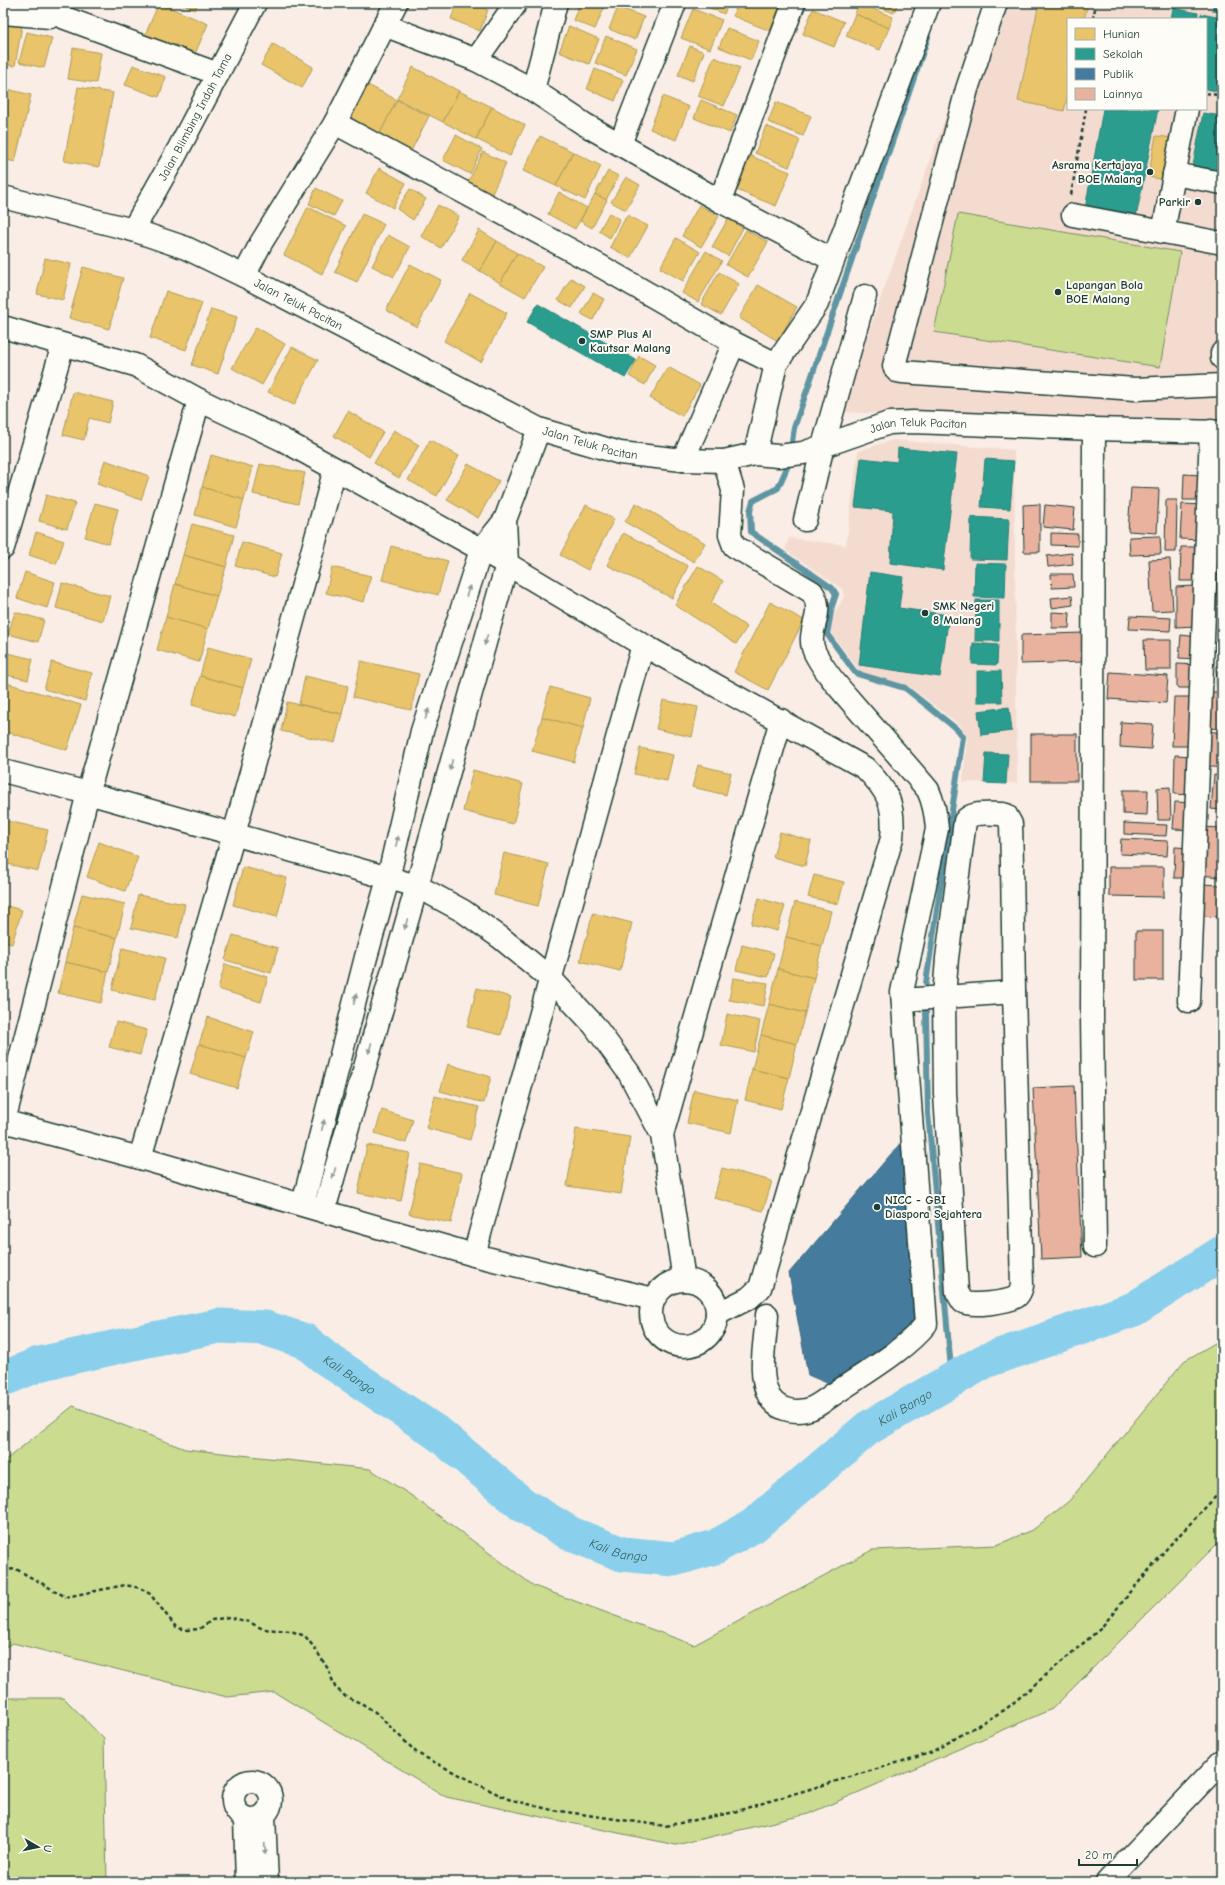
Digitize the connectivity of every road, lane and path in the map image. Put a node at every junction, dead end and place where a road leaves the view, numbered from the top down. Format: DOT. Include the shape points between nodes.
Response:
graph roads {
  1 [pos="31,3"];
  2 [pos="255,3"];
  3 [pos="396,3"];
  4 [pos="516,3"];
  5 [pos="556,3"];
  6 [pos="676,3"];
  7 [pos="794,3"];
  8 [pos="929,3"];
  9 [pos="996,3"];
  10 [pos="1096,3"];
  11 [pos="3,13"];
  12 [pos="65,18"];
  13 [pos="1093,18"];
  14 [pos="384,25"];
  15 [pos="476,60"];
  16 [pos="218,74"];
  17 [pos="533,90"];
  18 [pos="1207,93"];
  19 [pos="1222,96"];
  20 [pos="1086,110"];
  21 [pos="1186,110"];
  22 [pos="335,123"];
  23 [pos="620,144"];
  24 [pos="1174,174"];
  25 [pos="1222,183"];
  26 [pos="3,197"];
  27 [pos="720,201"];
  28 [pos="1072,207"];
  29 [pos="133,230"];
  30 [pos="1162,232"];
  31 [pos="1222,243"];
  32 [pos="833,260"];
  33 [pos="244,276"];
  34 [pos="865,296"];
  35 [pos="3,327"];
  36 [pos="734,343"];
  37 [pos="63,345"];
  38 [pos="1222,353"];
  39 [pos="1222,358"];
  40 [pos="776,364"];
  41 [pos="1222,385"];
  42 [pos="199,400"];
  43 [pos="539,429"];
  44 [pos="1094,429"];
  45 [pos="1216,432"];
  46 [pos="810,447"];
  47 [pos="755,454"];
  48 [pos="683,460"];
  49 [pos="724,462"];
  50 [pos="335,469"];
  51 [pos="505,520"];
  52 [pos="806,520"];
  53 [pos="3,548"];
  54 [pos="481,550"];
  55 [pos="507,564"];
  56 [pos="643,645"];
  57 [pos="780,720"];
  58 [pos="3,771"];
  59 [pos="88,792"];
  60 [pos="234,834"];
  61 [pos="388,879"];
  62 [pos="417,886"];
  63 [pos="551,979"];
  64 [pos="1014,992"];
  65 [pos="944,998"];
  66 [pos="903,1000"];
  67 [pos="1189,1001"];
  68 [pos="3,1121"];
  69 [pos="662,1135"];
  70 [pos="140,1158"];
  71 [pos="303,1204"];
  72 [pos="324,1210"];
  73 [pos="1095,1246"];
  74 [pos="474,1255"];
  75 [pos="684,1280"];
  76 [pos="653,1299"];
  77 [pos="717,1314"];
  78 [pos="768,1315"];
  79 [pos="1222,1490"];
  80 [pos="3,1570"];
  81 [pos="1222,1761"];
  82 [pos="247,1882"];
  83 [pos="266,1882"];
  84 [pos="1107,1882"];
  1 -- 12 [label="street"];
  2 -- 16 [label="street, Jalan Blimbing Indah Tama"];
  3 -- 14 [label="street"];
  4 -- 15 [label="street"];
  5 -- 17 [label="street"];
  6 -- 23 [label="street"];
  7 -- 27 [label="street"];
  8 -- 32 [label="street"];
  9 -- 41 [label="street" via="967,89 894,366 897,371 902,372 1135,389"];
  10 -- 13 [label="path"];
  11 -- 12 [label="street"];
  12 -- 16 [label="street"];
  14 -- 15 [label="street"];
  14 -- 22 [label="street"];
  15 -- 17 [label="street"];
  16 -- 29 [label="street, Jalan Blimbing Indah Tama"];
  17 -- 23 [label="street"];
  18 -- 19 [label="path"];
  20 -- 28 [label="path"];
  21 -- 24 [label="street"];
  22 -- 33 [label="street" via="261,243"];
  22 -- 36 [label="street" via="602,267"];
  23 -- 27 [label="street"];
  24 -- 25 [label="street"];
  24 -- 30 [label="street"];
  26 -- 29 [label="street, Jalan Teluk Pacitan"];
  27 -- 32 [label="street"];
  28 -- 30 [label="street"];
  29 -- 33 [label="street, Jalan Teluk Pacitan" via="186,248"];
  30 -- 31 [label="street"];
  32 -- 40 [label="street" via="817,304"];
  33 -- 43 [label="street, Jalan Teluk Pacitan"];
  34 -- 46 [label="street"];
  35 -- 37 [label="street"];
  36 -- 40 [label="street"];
  36 -- 48 [label="street"];
  37 -- 42 [label="street" via="135,365"];
  37 -- 53 [label="street"];
  38 -- 39 [label="street"];
  40 -- 47 [label="street"];
  42 -- 50 [label="street" via="283,440"];
  42 -- 59 [label="street"];
  43 -- 48 [label="street, Jalan Teluk Pacitan" via="620,453"];
  43 -- 51 [label="street"];
  44 -- 45 [label="street, Jalan Teluk Pacitan"];
  44 -- 46 [label="street, Jalan Teluk Pacitan" via="889,423"];
  44 -- 73 [label="street" via="1092,1016"];
  45 -- 67 [label="street"];
  46 -- 47 [label="street, Jalan Teluk Pacitan"];
  46 -- 52 [label="street"];
  47 -- 49 [label="street, Jalan Teluk Pacitan"];
  48 -- 49 [label="street, Jalan Teluk Pacitan"];
  49 -- 66 [label="street" via="733,490 730,535 734,546 812,592 818,610 811,637 812,644 826,672 928,790 934,804 936,829 904,978"];
  50 -- 54 [label="street"];
  50 -- 60 [label="street"];
  51 -- 54 [label="street"];
  51 -- 55 [label="street"];
  54 -- 55 [label="street"];
  61 -- 54 [label="street, one-way" via="422,731"];
  55 -- 56 [label="street"];
  55 -- 62 [label="street, one-way"];
  56 -- 57 [label="street"];
  56 -- 63 [label="street"];
  57 -- 69 [label="street"];
  57 -- 77 [label="street" via="865,768 880,783 892,810 892,838 760,1288 749,1298"];
  58 -- 59 [label="street"];
  59 -- 60 [label="street"];
  59 -- 68 [label="street"];
  60 -- 61 [label="street"];
  60 -- 70 [label="street"];
  61 -- 62 [label="street"];
  71 -- 61 [label="street, one-way"];
  62 -- 63 [label="street" via="463,911"];
  62 -- 72 [label="street, one-way"];
  63 -- 69 [label="street" via="594,1025 629,1073"];
  63 -- 74 [label="street"];
  64 -- 65 [label="street"];
  64 -- 65 [label="street" via="1010,819 1002,814 974,815 965,821"];
  64 -- 65 [label="street" via="1022,1286 1018,1295 1011,1299 972,1305 963,1302 957,1292 945,1093"];
  65 -- 66 [label="street"];
  66 -- 78 [label="street" via="926,1324 881,1363 812,1408 794,1411 772,1401 764,1383"];
  68 -- 70 [label="street"];
  69 -- 75 [label="street"];
  70 -- 71 [label="street"];
  71 -- 72 [label="street"];
  72 -- 74 [label="street"];
  74 -- 76 [label="street"];
  75 -- 76 [label="street" via="672,1282 661,1289"];
  75 -- 77 [label="street" via="697,1282 708,1290"];
  76 -- 77 [label="street" via="650,1312 652,1325 659,1336 670,1343 683,1346 695,1344 706,1337 714,1326"];
  79 -- 80 [label="path" via="1168,1547 1100,1629 1006,1709 930,1752 730,1813 666,1826 602,1818 508,1799 417,1753 375,1712 346,1697 334,1687 328,1669 304,1636 291,1631 263,1629 229,1617 212,1620 199,1629 186,1630 176,1627 150,1594 140,1588 124,1585 66,1597 16,1569"];
  81 -- 84 [label="street"];
  82 -- 83 [label="street, one-way" via="254,1818"];
}
